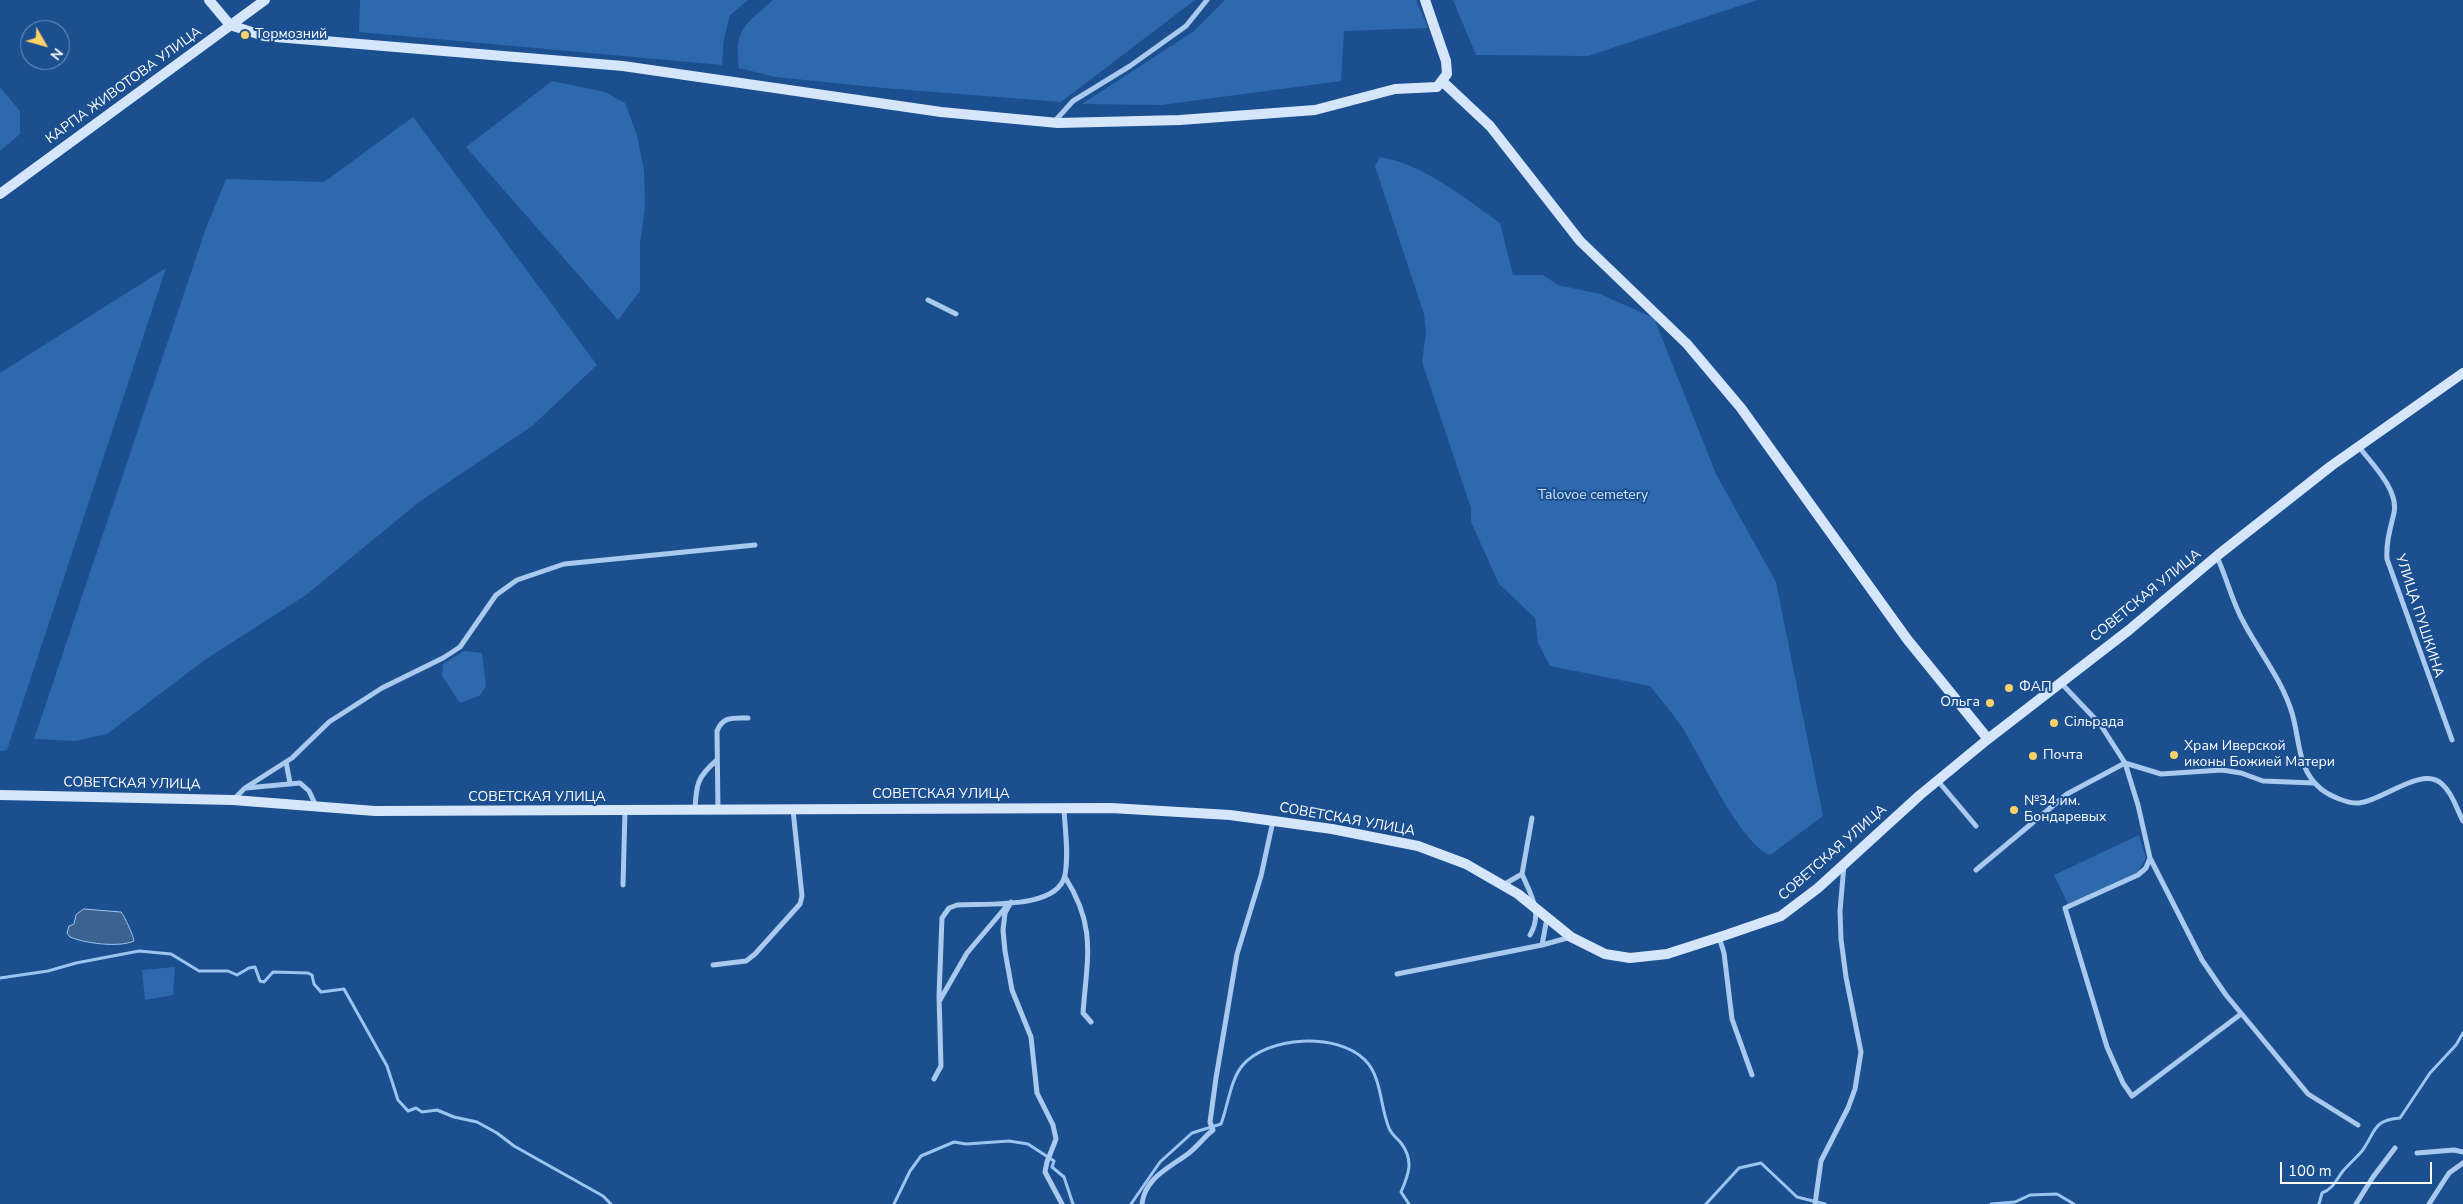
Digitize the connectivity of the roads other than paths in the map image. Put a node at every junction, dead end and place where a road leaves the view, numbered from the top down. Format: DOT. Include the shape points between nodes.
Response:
graph roads {
  1 [pos="209,0"];
  2 [pos="265,0"];
  3 [pos="1206,0"];
  4 [pos="1424,0"];
  5 [pos="230,25"];
  6 [pos="1442,82"];
  7 [pos="1053,123"];
  8 [pos="0,194"];
  9 [pos="928,300"];
  10 [pos="956,314"];
  11 [pos="2463,373"];
  12 [pos="2359,447"];
  13 [pos="755,545"];
  14 [pos="2216,556"];
  15 [pos="2061,683"];
  16 [pos="748,718"];
  17 [pos="1988,739"];
  18 [pos="2452,740"];
  19 [pos="717,760"];
  20 [pos="286,762"];
  21 [pos="2126,763"];
  22 [pos="2306,773"];
  23 [pos="1938,781"];
  24 [pos="2300,782"];
  25 [pos="290,783"];
  26 [pos="2314,783"];
  27 [pos="245,788"];
  28 [pos="0,795"];
  29 [pos="233,800"];
  30 [pos="317,806"];
  31 [pos="1064,809"];
  32 [pos="793,810"];
  33 [pos="695,811"];
  34 [pos="718,811"];
  35 [pos="625,812"];
  36 [pos="1532,818"];
  37 [pos="1273,821"];
  38 [pos="2463,821"];
  39 [pos="1976,826"];
  40 [pos="2150,858"];
  41 [pos="1844,864"];
  42 [pos="1976,870"];
  43 [pos="1522,874"];
  44 [pos="1065,877"];
  45 [pos="623,885"];
  46 [pos="1502,885"];
  47 [pos="1011,902"];
  48 [pos="1537,910"];
  49 [pos="1547,918"];
  50 [pos="1530,935"];
  51 [pos="1571,937"];
  52 [pos="1719,937"];
  53 [pos="1542,945"];
  54 [pos="713,965"];
  55 [pos="1397,974"];
  56 [pos="939,1003"];
  57 [pos="2241,1014"];
  58 [pos="1091,1022"];
  59 [pos="1752,1075"];
  60 [pos="934,1079"];
  61 [pos="2358,1124"];
  62 [pos="2395,1148"];
  63 [pos="2463,1152"];
  64 [pos="2417,1153"];
  65 [pos="2463,1162"];
  66 [pos="1062,1204"];
  67 [pos="1142,1204"];
  68 [pos="1815,1204"];
  69 [pos="2356,1204"];
  70 [pos="2429,1204"];
  1 -- 5 [label="main road"];
  2 -- 5 [label="main road, КАРПА ЖИВОТОВА УЛИЦА"];
  3 -- 7 [label="street" via="1186,26 1073,102"];
  4 -- 6 [label="main road" via="1446,61 1447,74"];
  5 -- 7 [label="main road" via="264,36 623,66 941,112"];
  5 -- 8 [label="main road, КАРПА ЖИВОТОВА УЛИЦА"];
  6 -- 7 [label="main road" via="1436,87 1395,89 1315,110 1180,120"];
  6 -- 17 [label="main road" via="1490,126 1580,241 1687,344 1741,408 1907,639"];
  9 -- 10 [label="street"];
  11 -- 12 [label="main road, СОВЕТСКАЯ УЛИЦА"];
  12 -- 14 [label="main road, СОВЕТСКАЯ УЛИЦА"];
  12 -- 18 [label="street, УЛИЦА ПУШКИНА" via="2394,499 2386,542 2387,559"];
  13 -- 20 [label="street" via="564,564 517,580 496,595 460,647 382,688 328,722"];
  14 -- 15 [label="main road, СОВЕТСКАЯ УЛИЦА"];
  14 -- 22 [label="street" via="2243,622 2285,694"];
  15 -- 17 [label="main road, СОВЕТСКАЯ УЛИЦА"];
  15 -- 21 [label="street" via="2100,724"];
  16 -- 19 [label="street" via="728,718 720,723"];
  17 -- 23 [label="main road, СОВЕТСКАЯ УЛИЦА"];
  19 -- 33 [label="street" via="698,782"];
  19 -- 34 [label="street"];
  20 -- 25 [label="street"];
  20 -- 27 [label="street"];
  21 -- 24 [label="street" via="2161,774 2222,770 2263,781"];
  21 -- 40 [label="street"];
  21 -- 42 [label="street" via="2067,794"];
  22 -- 24 [label="street"];
  22 -- 26 [label="street"];
  23 -- 39 [label="street"];
  23 -- 41 [label="main road, СОВЕТСКАЯ УЛИЦА"];
  24 -- 26 [label="street"];
  25 -- 27 [label="street"];
  25 -- 30 [label="street" via="300,783"];
  26 -- 38 [label="street" via="2335,797 2359,803 2422,777 2434,779 2443,784"];
  27 -- 29 [label="street"];
  28 -- 29 [label="main road, СОВЕТСКАЯ УЛИЦА"];
  29 -- 30 [label="main road, СОВЕТСКАЯ УЛИЦА"];
  30 -- 35 [label="main road, СОВЕТСКАЯ УЛИЦА" via="375,811"];
  31 -- 32 [label="main road, СОВЕТСКАЯ УЛИЦА"];
  31 -- 37 [label="main road, СОВЕТСКАЯ УЛИЦА" via="1183,812"];
  31 -- 44 [label="street"];
  32 -- 34 [label="main road, СОВЕТСКАЯ УЛИЦА"];
  32 -- 54 [label="street" via="802,896 800,904 746,961"];
  33 -- 34 [label="main road, СОВЕТСКАЯ УЛИЦА"];
  33 -- 35 [label="main road, СОВЕТСКАЯ УЛИЦА"];
  35 -- 45 [label="street"];
  36 -- 43 [label="street"];
  37 -- 46 [label="main road, СОВЕТСКАЯ УЛИЦА" via="1418,846 1466,864"];
  37 -- 67 [label="street" via="1261,876 1237,954 1210,1122 1212,1130 1188,1154 1157,1176"];
  40 -- 57 [label="street" via="2202,960"];
  40 -- 57 [label="street" via="2138,875 2064,908 2107,1047 2123,1083 2132,1096"];
  41 -- 52 [label="main road, СОВЕТСКАЯ УЛИЦА" via="1781,916"];
  41 -- 68 [label="street" via="1841,939 1860,1052 1855,1089 1821,1161"];
  43 -- 46 [label="street"];
  43 -- 48 [label="street"];
  44 -- 47 [label="street" via="1057,890 1042,899"];
  44 -- 58 [label="street" via="1080,905 1088,932 1084,1013"];
  46 -- 48 [label="main road, СОВЕТСКАЯ УЛИЦА"];
  47 -- 56 [label="street" via="966,953"];
  47 -- 56 [label="street" via="949,908 942,918"];
  47 -- 66 [label="street" via="1005,912 1005,951 1012,990 1031,1036 1037,1093 1054,1126 1056,1139 1045,1172"];
  48 -- 49 [label="main road, СОВЕТСКАЯ УЛИЦА"];
  48 -- 50 [label="street"];
  49 -- 51 [label="main road, СОВЕТСКАЯ УЛИЦА"];
  49 -- 53 [label="street"];
  51 -- 52 [label="main road, СОВЕТСКАЯ УЛИЦА" via="1604,954 1630,958 1667,954"];
  51 -- 53 [label="street"];
  52 -- 59 [label="street" via="1732,1019"];
  53 -- 55 [label="street"];
  56 -- 60 [label="street" via="941,1066"];
  57 -- 61 [label="street" via="2308,1094"];
  62 -- 69 [label="street"];
  63 -- 64 [label="street"];
  65 -- 70 [label="street" via="2449,1173"];
}
